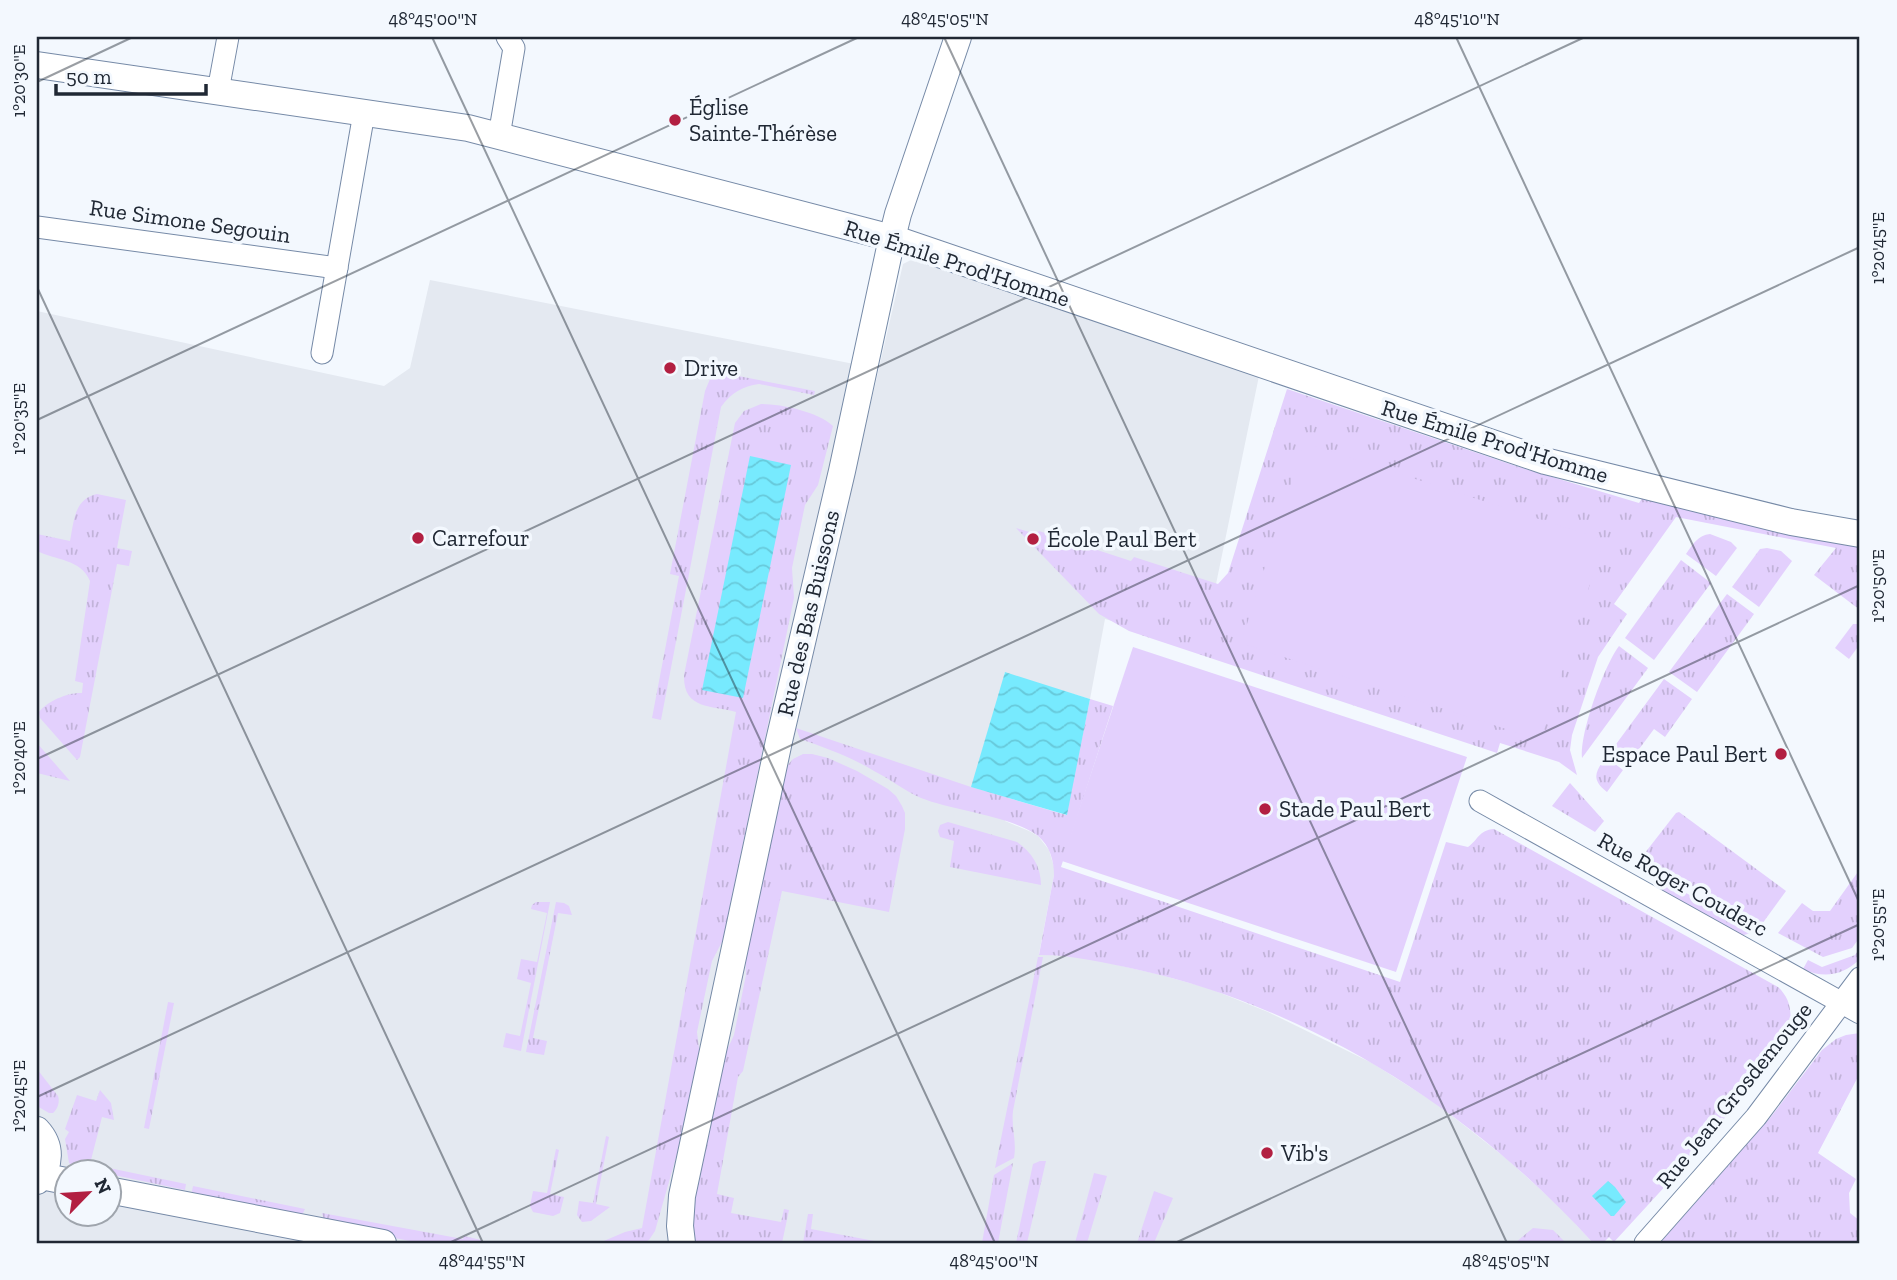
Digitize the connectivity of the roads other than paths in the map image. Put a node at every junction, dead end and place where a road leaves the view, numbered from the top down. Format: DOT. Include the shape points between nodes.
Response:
graph roads {
  1 [pos="228,37"];
  2 [pos="507,37"];
  3 [pos="958,37"];
  4 [pos="37,65"];
  5 [pos="218,91"];
  6 [pos="364,113"];
  7 [pos="499,136"];
  8 [pos="37,227"];
  9 [pos="892,238"];
  10 [pos="337,268"];
  11 [pos="322,353"];
  12 [pos="1860,534"];
  13 [pos="1480,801"];
  14 [pos="1860,978"];
  15 [pos="1851,1008"];
  16 [pos="37,1130"];
  17 [pos="48,1180"];
  18 [pos="122,1193"];
  19 [pos="682,1196"];
  20 [pos="383,1243"];
  21 [pos="662,1243"];
  22 [pos="682,1243"];
  23 [pos="1645,1243"];
  1 -- 5 [label="street"];
  2 -- 7 [label="street" via="514,48"];
  3 -- 9 [label="street, Rue des Bas Buissons"];
  4 -- 5 [label="street, Rue Émile Prod'Homme"];
  5 -- 6 [label="street, Rue Émile Prod'Homme"];
  6 -- 7 [label="street, Rue Émile Prod'Homme"];
  6 -- 10 [label="street"];
  7 -- 9 [label="street, Rue Émile Prod'Homme"];
  8 -- 10 [label="street, Rue Simone Segouin"];
  9 -- 12 [label="street, Rue Émile Prod'Homme" via="1545,461 1791,522"];
  9 -- 19 [label="street, Rue des Bas Buissons"];
  10 -- 11 [label="street"];
  13 -- 15 [label="street, Rue Roger Couderc"];
  14 -- 15 [label="street, Rue Jean Grosdemouge"];
  15 -- 23 [label="street, Rue Jean Grosdemouge"];
  16 -- 17 [label="street" via="48,1156"];
  18 -- 20 [label="street"];
  19 -- 21 [label="street, Rue des Bas Buissons"];
  19 -- 22 [label="street, Rue des Bas Buissons"];
}
